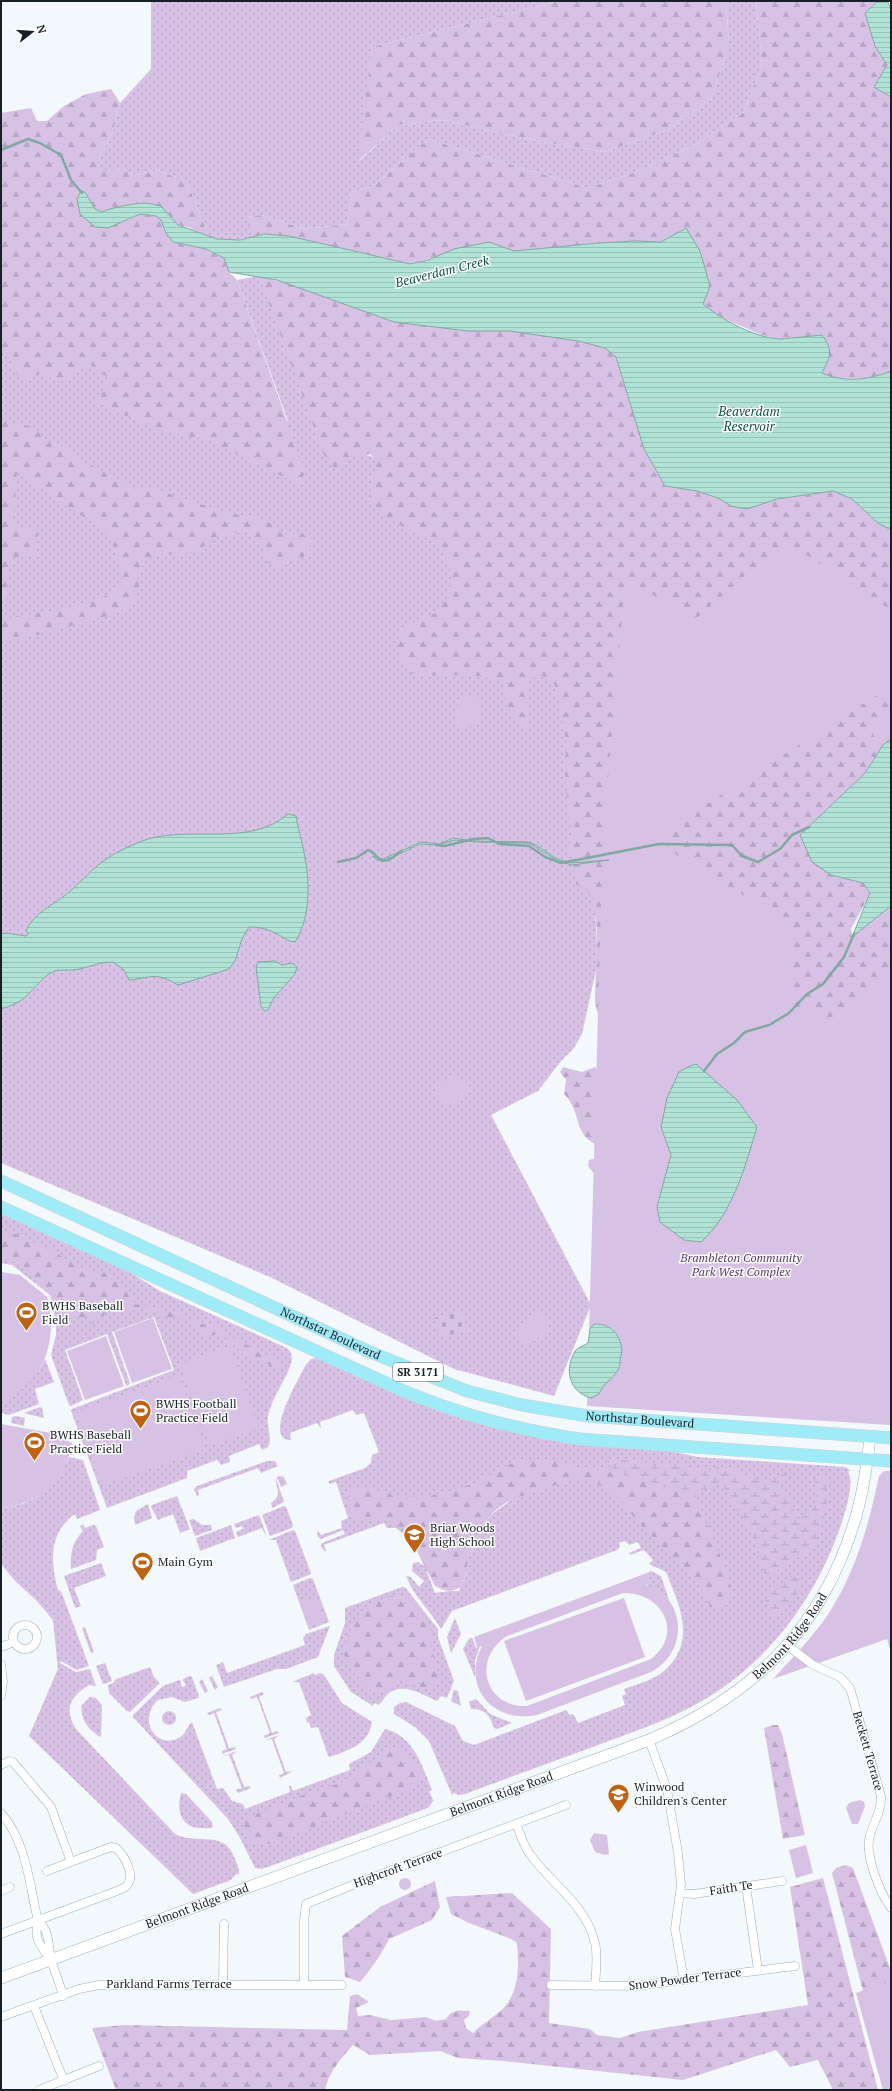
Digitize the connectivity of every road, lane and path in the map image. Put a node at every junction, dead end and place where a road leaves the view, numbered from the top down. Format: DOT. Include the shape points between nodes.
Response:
graph roads {
  1 [pos="1,1181"];
  2 [pos="1,1207"];
  3 [pos="870,1436"];
  4 [pos="891,1438"];
  5 [pos="867,1459"];
  6 [pos="891,1461"];
  7 [pos="14,1642"];
  8 [pos="787,1645"];
  9 [pos="1,1647"];
  10 [pos="1,1664"];
  11 [pos="1,1696"];
  12 [pos="649,1740"];
  13 [pos="1,1765"];
  14 [pos="566,1805"];
  15 [pos="1,1813"];
  16 [pos="516,1824"];
  17 [pos="71,1862"];
  18 [pos="47,1871"];
  19 [pos="782,1881"];
  20 [pos="746,1886"];
  21 [pos="10,1887"];
  22 [pos="1,1891"];
  23 [pos="680,1893"];
  24 [pos="891,1908"];
  25 [pos="38,1920"];
  26 [pos="224,1924"];
  27 [pos="1,1934"];
  28 [pos="51,1958"];
  29 [pos="795,1966"];
  30 [pos="758,1970"];
  31 [pos="1,1978"];
  32 [pos="684,1980"];
  33 [pos="223,1984"];
  34 [pos="304,1984"];
  35 [pos="342,1985"];
  36 [pos="552,1986"];
  37 [pos="595,1986"];
  38 [pos="63,1996"];
  39 [pos="34,2006"];
  40 [pos="1,2017"];
  41 [pos="99,2066"];
  42 [pos="64,2081"];
  43 [pos="39,2090"];
  1 -- 3 [label="main road, Northstar Boulevard / SR 3171" via="370,1352 467,1391 522,1405 588,1416"];
  2 -- 5 [label="main road, Northstar Boulevard / SR 3171" via="399,1389 479,1419 538,1433 580,1439"];
  3 -- 4 [label="main road"];
  3 -- 5 [label="main road, Belmont Ridge Road"];
  5 -- 6 [label="main road"];
  5 -- 8 [label="main road, Belmont Ridge Road" via="858,1509 844,1554 811,1615"];
  7 -- 9 [label="street"];
  8 -- 12 [label="main road, Belmont Ridge Road" via="760,1673 725,1701 689,1722"];
  8 -- 24 [label="street, Beckett Terrace" via="813,1665 840,1677 850,1688 881,1796 869,1840 869,1854"];
  10 -- 11 [label="street"];
  12 -- 23 [label="street" via="667,1789 680,1871"];
  12 -- 28 [label="main road, Belmont Ridge Road"];
  13 -- 17 [label="street" via="13,1762 46,1799 54,1811"];
  14 -- 16 [label="street, Highcroft Terrace"];
  15 -- 25 [label="street" via="15,1830 22,1849"];
  16 -- 34 [label="street, Highcroft Terrace" via="306,1904"];
  16 -- 37 [label="street" via="526,1850 587,1920 595,1943"];
  17 -- 18 [label="street"];
  17 -- 25 [label="street" via="105,1849 116,1848 128,1866 130,1880 124,1888"];
  19 -- 20 [label="street, Faith Te"];
  20 -- 23 [label="street, Faith Te" via="694,1894"];
  20 -- 30 [label="street"];
  21 -- 22 [label="street"];
  23 -- 32 [label="street" via="675,1929"];
  25 -- 27 [label="street"];
  25 -- 28 [label="street" via="44,1926 50,1944"];
  26 -- 33 [label="street"];
  28 -- 31 [label="main road, Belmont Ridge Road"];
  28 -- 38 [label="street"];
  29 -- 30 [label="street, Snow Powder Terrace"];
  30 -- 32 [label="street, Snow Powder Terrace"];
  32 -- 37 [label="street, Snow Powder Terrace" via="636,1986"];
  33 -- 34 [label="street, Parkland Farms Terrace"];
  33 -- 38 [label="street, Parkland Farms Terrace" via="99,1985"];
  34 -- 35 [label="street, Parkland Farms Terrace"];
  36 -- 37 [label="street, Snow Powder Terrace"];
  38 -- 39 [label="street, Parkland Farms Terrace"];
  39 -- 40 [label="street, Parkland Farms Terrace"];
  39 -- 42 [label="street"];
  41 -- 42 [label="street"];
  42 -- 43 [label="street"];
}
